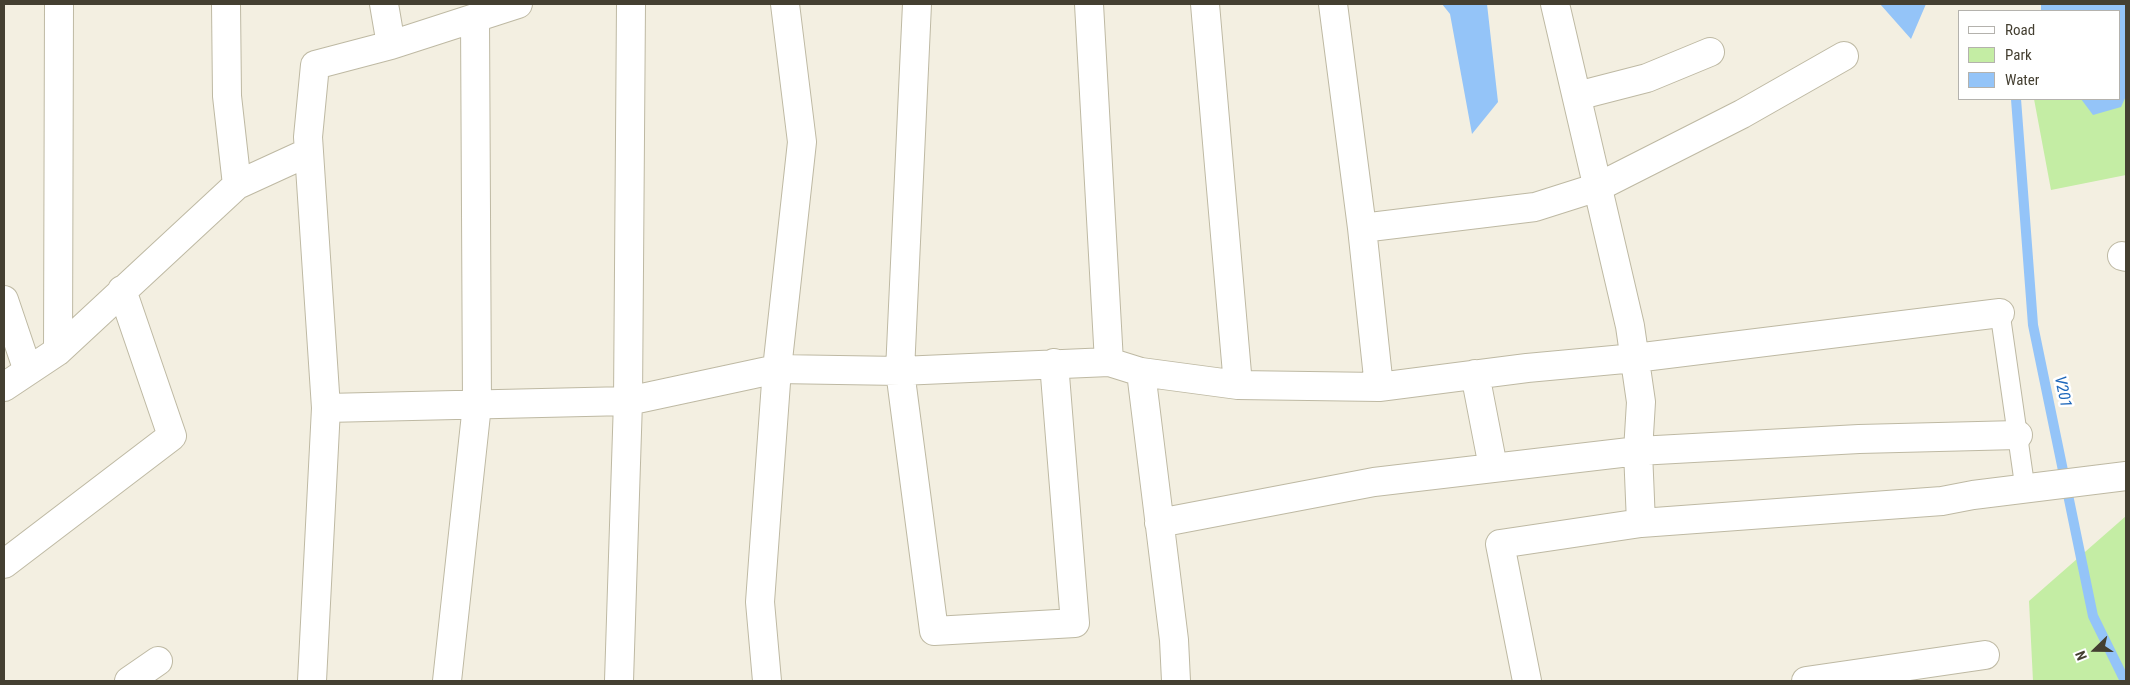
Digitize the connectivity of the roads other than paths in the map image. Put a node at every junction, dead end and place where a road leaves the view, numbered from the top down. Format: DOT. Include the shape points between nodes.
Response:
graph roads {
  1 [pos="59,4"];
  2 [pos="226,4"];
  3 [pos="384,4"];
  4 [pos="518,4"];
  5 [pos="631,4"];
  6 [pos="785,4"];
  7 [pos="917,4"];
  8 [pos="1089,4"];
  9 [pos="1206,4"];
  10 [pos="1333,4"];
  11 [pos="1555,4"];
  12 [pos="475,18"];
  13 [pos="391,45"];
  14 [pos="1710,52"];
  15 [pos="1844,56"];
  16 [pos="1577,96"];
  17 [pos="309,152"];
  18 [pos="237,185"];
  19 [pos="1598,187"];
  20 [pos="1362,228"];
  21 [pos="122,290"];
  22 [pos="4,300"];
  23 [pos="2000,313"];
  24 [pos="58,351"];
  25 [pos="1635,358"];
  26 [pos="1109,362"];
  27 [pos="1054,363"];
  28 [pos="778,369"];
  29 [pos="28,371"];
  30 [pos="900,371"];
  31 [pos="1142,372"];
  32 [pos="1475,374"];
  33 [pos="1238,385"];
  34 [pos="4,387"];
  35 [pos="1379,387"];
  36 [pos="628,401"];
  37 [pos="477,405"];
  38 [pos="326,408"];
  39 [pos="2018,435"];
  40 [pos="1638,451"];
  41 [pos="1494,467"];
  42 [pos="2126,476"];
  43 [pos="2037,487"];
  44 [pos="1160,523"];
  45 [pos="1641,523"];
  46 [pos="4,564"];
  47 [pos="1985,656"];
  48 [pos="158,661"];
  49 [pos="129,681"];
  50 [pos="312,681"];
  51 [pos="447,681"];
  52 [pos="619,681"];
  53 [pos="767,681"];
  54 [pos="1176,681"];
  55 [pos="1527,681"];
  56 [pos="1806,681"];
  1 -- 24 [label="street"];
  2 -- 18 [label="street" via="227,96"];
  3 -- 13 [label="street"];
  4 -- 12 [label="street"];
  5 -- 36 [label="street"];
  6 -- 28 [label="street" via="802,142"];
  7 -- 30 [label="street"];
  8 -- 26 [label="street"];
  9 -- 33 [label="street"];
  10 -- 20 [label="street"];
  11 -- 16 [label="street"];
  12 -- 13 [label="street"];
  12 -- 37 [label="street"];
  13 -- 17 [label="street" via="315,65"];
  14 -- 16 [label="street" via="1647,78"];
  15 -- 19 [label="street" via="1742,114"];
  16 -- 19 [label="street"];
  17 -- 18 [label="street"];
  17 -- 38 [label="street"];
  18 -- 21 [label="street"];
  19 -- 20 [label="street" via="1536,207"];
  19 -- 25 [label="street"];
  20 -- 35 [label="street"];
  21 -- 24 [label="street"];
  21 -- 46 [label="street" via="172,436"];
  22 -- 29 [label="street"];
  23 -- 25 [label="street"];
  23 -- 39 [label="lane"];
  24 -- 29 [label="street"];
  25 -- 32 [label="street"];
  25 -- 40 [label="street" via="1641,402"];
  26 -- 27 [label="street"];
  26 -- 31 [label="street"];
  27 -- 30 [label="street"];
  27 -- 30 [label="street" via="1075,624 981,629 934,631"];
  28 -- 30 [label="street"];
  28 -- 36 [label="street"];
  28 -- 53 [label="street" via="760,602"];
  29 -- 34 [label="street"];
  31 -- 33 [label="street"];
  31 -- 44 [label="street"];
  32 -- 35 [label="street"];
  32 -- 41 [label="street"];
  33 -- 35 [label="street"];
  36 -- 37 [label="street"];
  36 -- 52 [label="street"];
  37 -- 38 [label="street"];
  37 -- 51 [label="street"];
  38 -- 50 [label="street"];
  39 -- 40 [label="street"];
  39 -- 43 [label="lane"];
  40 -- 41 [label="street"];
  40 -- 45 [label="street"];
  41 -- 44 [label="street" via="1374,482"];
  42 -- 43 [label="street"];
  43 -- 45 [label="street" via="1942,501"];
  44 -- 54 [label="street"];
  45 -- 55 [label="street" via="1500,544"];
  47 -- 56 [label="street"];
  48 -- 49 [label="street"];
}
